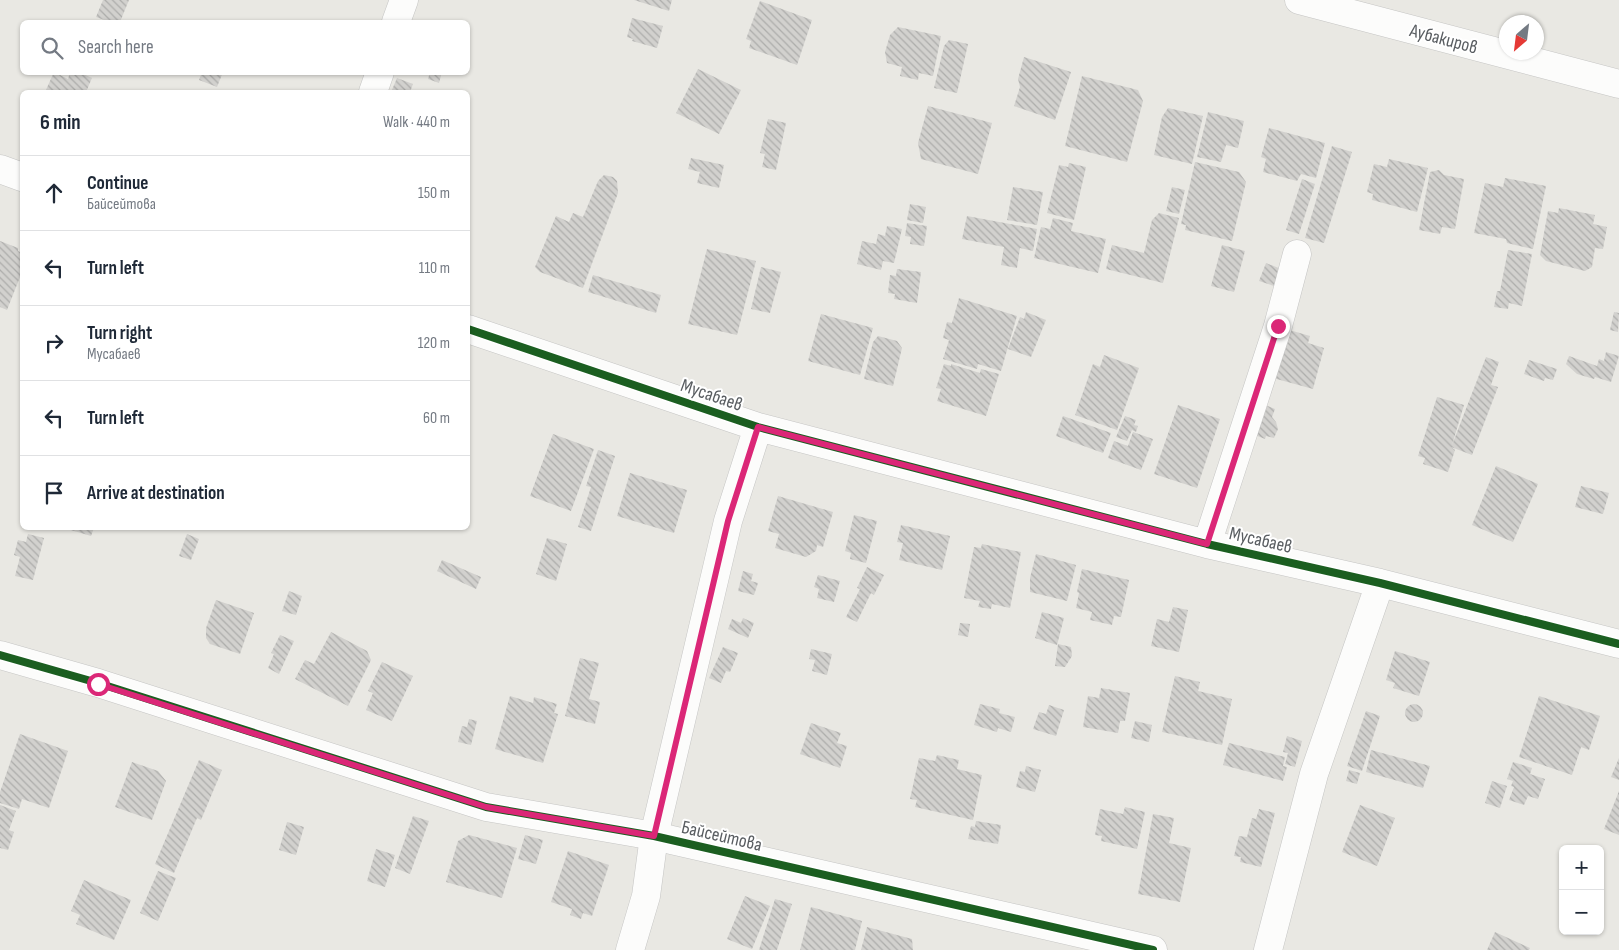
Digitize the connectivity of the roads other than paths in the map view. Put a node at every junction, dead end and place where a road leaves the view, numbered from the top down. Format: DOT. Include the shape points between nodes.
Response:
graph roads {
  1 [pos="404,0"];
  2 [pos="1299,0"];
  3 [pos="397,20"];
  4 [pos="379,75"];
  5 [pos="1619,84"];
  6 [pos="374,90"];
  7 [pos="0,170"];
  8 [pos="20,176"];
  9 [pos="1297,254"];
  10 [pos="470,330"];
  11 [pos="758,427"];
  12 [pos="1207,544"];
  13 [pos="1380,583"];
  14 [pos="1619,644"];
  15 [pos="0,655"];
  16 [pos="654,836"];
  17 [pos="630,950"];
  18 [pos="1153,950"];
  19 [pos="1268,950"];
  1 -- 3 [label="street"];
  2 -- 5 [label="street, Аубакиров"];
  4 -- 6 [label="street"];
  7 -- 8 [label="street"];
  9 -- 12 [label="street" via="1278,326"];
  10 -- 11 [label="street, Мусабаев"];
  11 -- 12 [label="street, Мусабаев"];
  11 -- 16 [label="street" via="728,521"];
  12 -- 13 [label="street, Мусабаев"];
  13 -- 14 [label="street, Мусабаев"];
  13 -- 19 [label="street" via="1314,774"];
  15 -- 16 [label="street, Байсейтова" via="486,807"];
  16 -- 17 [label="street" via="646,896"];
  16 -- 18 [label="street, Байсейтова"];
}
